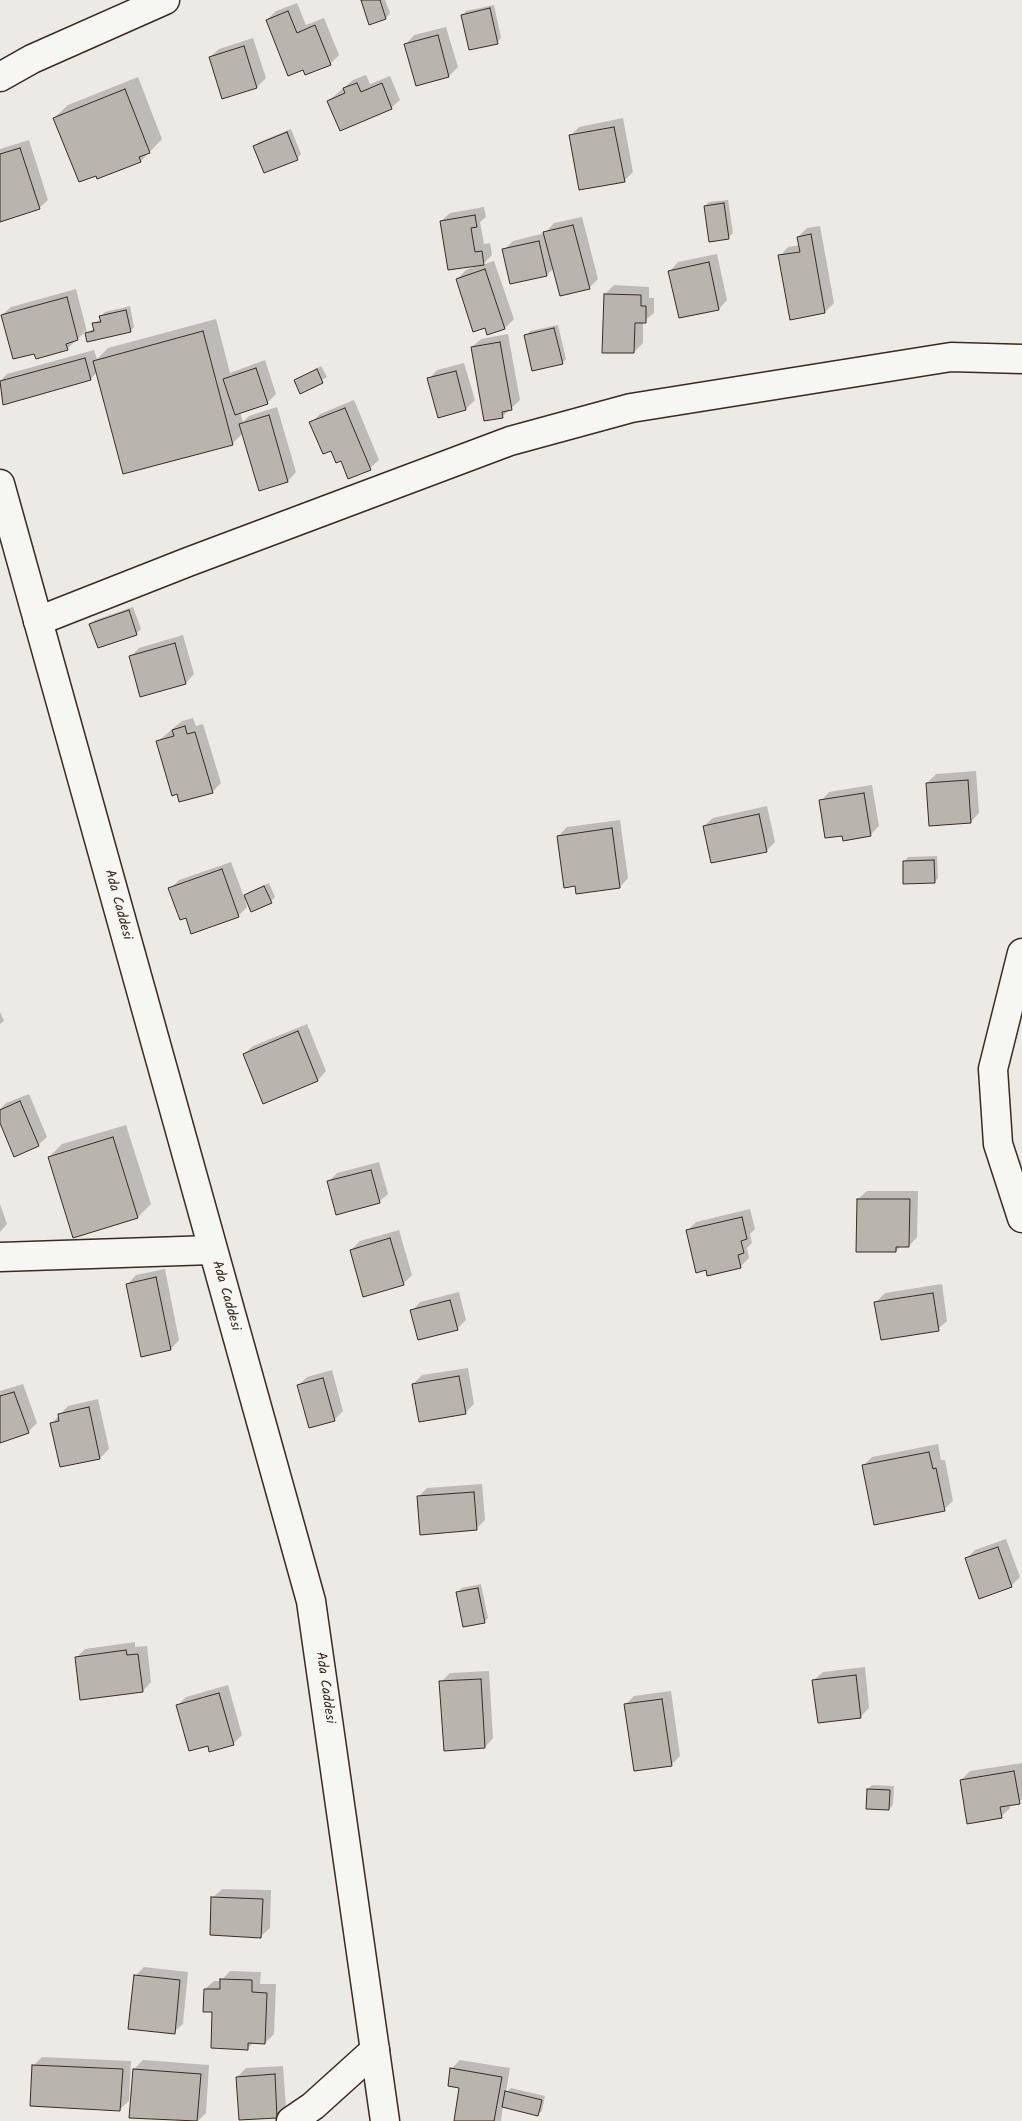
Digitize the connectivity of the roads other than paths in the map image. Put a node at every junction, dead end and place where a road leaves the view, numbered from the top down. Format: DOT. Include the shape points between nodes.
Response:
graph roads {
  1 [pos="165,0"];
  2 [pos="0,77"];
  3 [pos="1022,358"];
  4 [pos="0,484"];
  5 [pos="38,621"];
  6 [pos="1022,953"];
  7 [pos="1022,1218"];
  8 [pos="212,1250"];
  9 [pos="0,1257"];
  10 [pos="375,2050"];
  11 [pos="290,2121"];
  12 [pos="385,2121"];
  1 -- 2 [label="street" via="32,59"];
  3 -- 5 [label="street" via="951,357 631,408 510,440"];
  4 -- 5 [label="street, Ada Caddesi"];
  5 -- 8 [label="street, Ada Caddesi"];
  6 -- 7 [label="street" via="993,1069 998,1144"];
  8 -- 9 [label="street"];
  8 -- 10 [label="street, Ada Caddesi" via="311,1601"];
  10 -- 11 [label="street" via="313,2106"];
  10 -- 12 [label="street, Ada Caddesi"];
}
